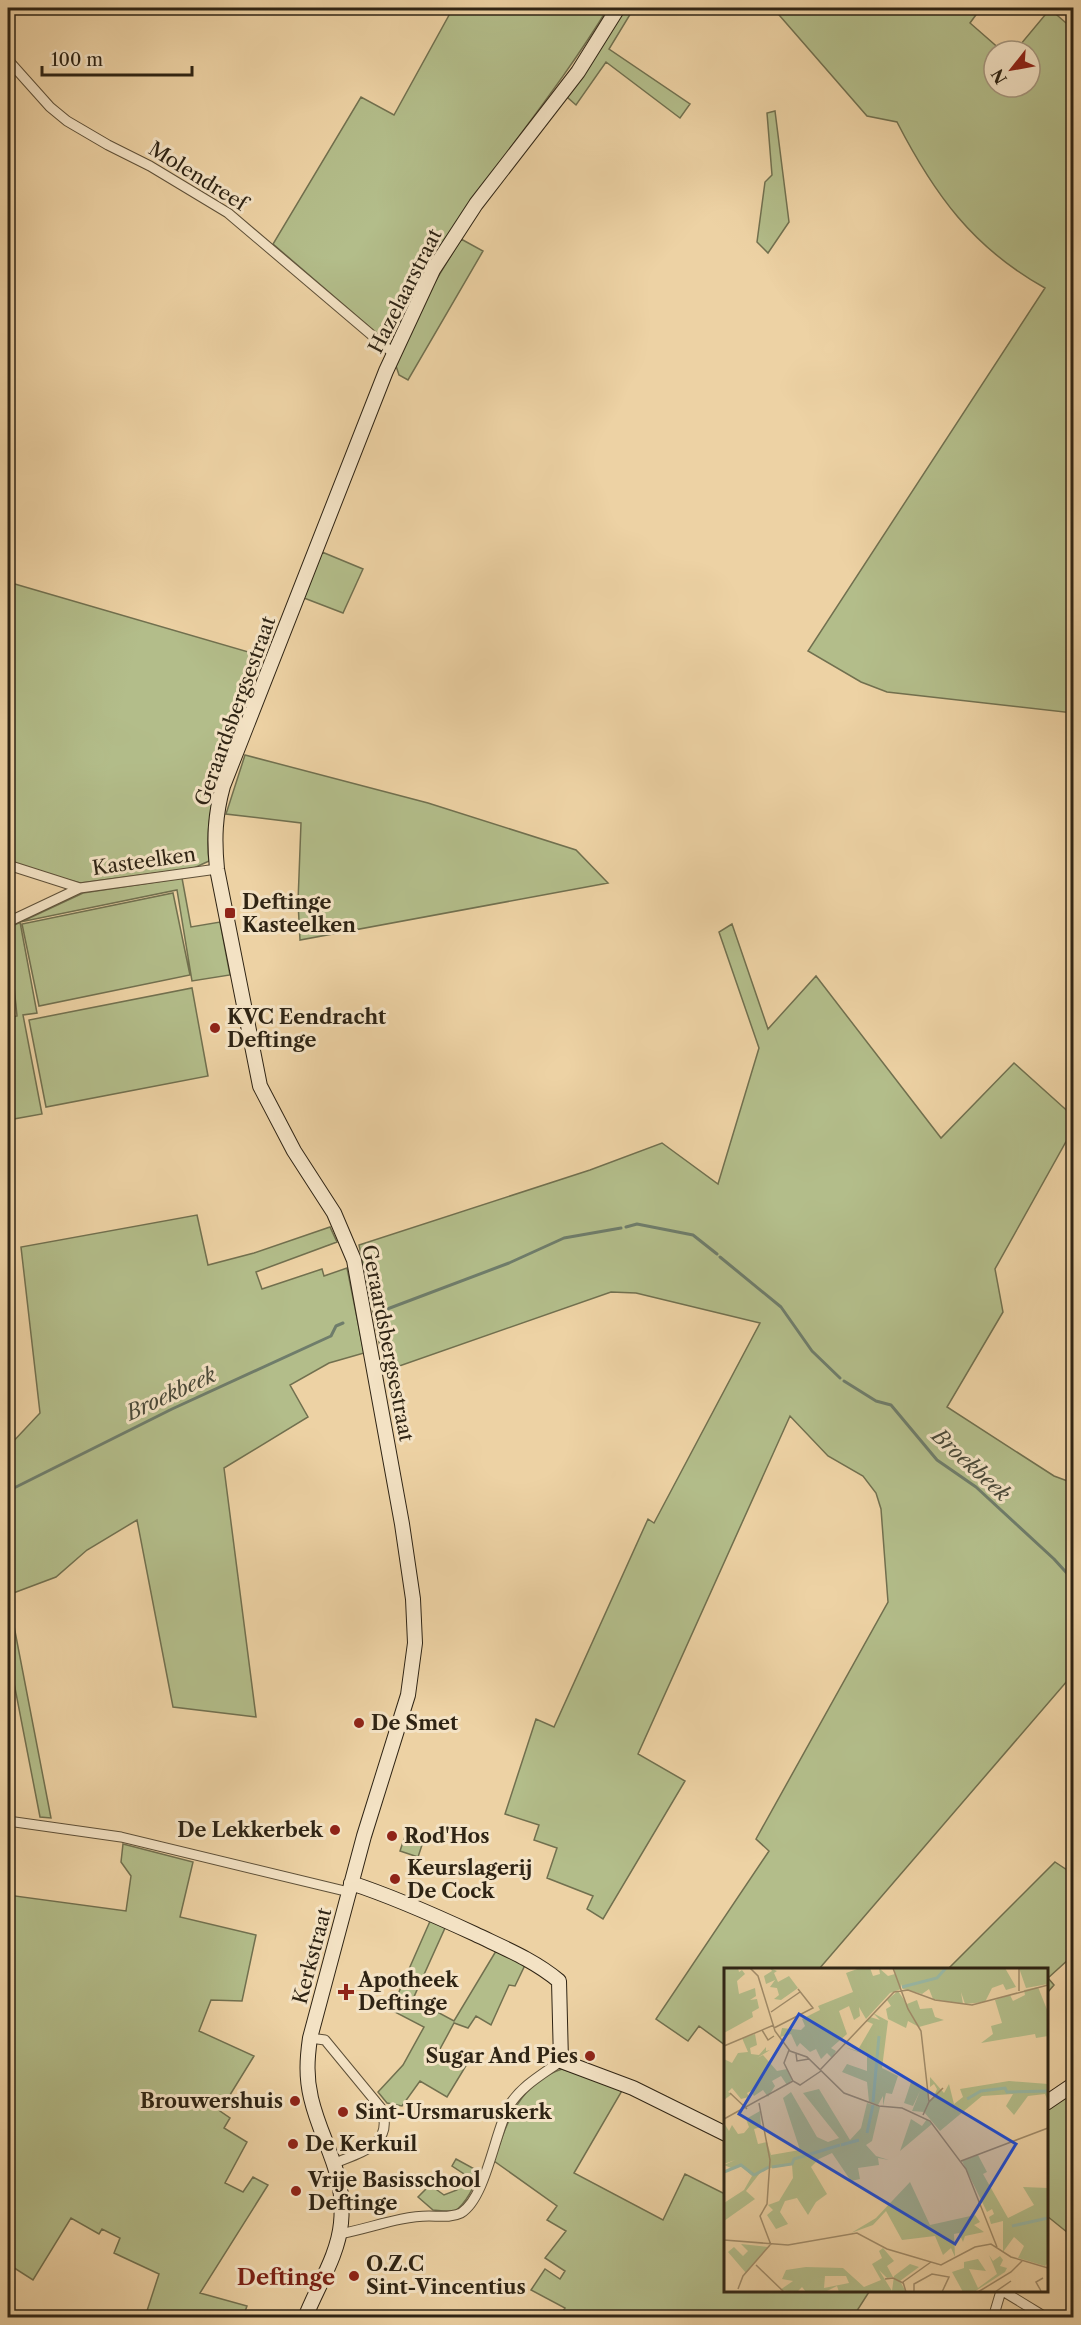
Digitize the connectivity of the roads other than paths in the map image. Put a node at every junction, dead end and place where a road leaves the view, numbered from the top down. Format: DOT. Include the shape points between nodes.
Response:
graph roads {
  1 [pos="618,8"];
  2 [pos="8,60"];
  3 [pos="394,354"];
  4 [pos="313,558"];
  5 [pos="8,865"];
  6 [pos="217,869"];
  7 [pos="80,888"];
  8 [pos="8,922"];
  9 [pos="8,1821"];
  10 [pos="350,1888"];
  11 [pos="310,2038"];
  12 [pos="561,2061"];
  13 [pos="1074,2084"];
  14 [pos="1048,2102"];
  15 [pos="724,2133"];
  16 [pos="336,2163"];
  17 [pos="339,2234"];
  18 [pos="1001,2292"];
  19 [pos="1003,2292"];
  20 [pos="305,2318"];
  21 [pos="993,2318"];
  22 [pos="1047,2318"];
  1 -- 3 [label="street, Hazelaarstraat" via="578,72 450,242"];
  2 -- 3 [label="street, Molendreef" via="67,121 228,213"];
  3 -- 4 [label="street, Hazelaarstraat"];
  4 -- 6 [label="street, Geraardsbergsestraat" via="221,794 214,829"];
  5 -- 7 [label="street, Kasteelken"];
  6 -- 7 [label="street, Kasteelken"];
  6 -- 10 [label="street, Geraardsbergsestraat" via="260,1086 294,1151 334,1213 354,1260 413,1599 415,1643 408,1695"];
  7 -- 8 [label="street"];
  9 -- 10 [label="street" via="121,1837"];
  10 -- 11 [label="street, Kerkstraat"];
  10 -- 12 [label="street" via="411,1904 534,1962 559,1981"];
  11 -- 16 [label="street, Kerkstraat" via="307,2068 312,2100"];
  11 -- 16 [label="street" via="325,2040 381,2108 384,2117 383,2133 375,2145"];
  12 -- 15 [label="street" via="633,2088"];
  12 -- 17 [label="street" via="519,2093 510,2105 491,2159 464,2211 452,2216 409,2218"];
  13 -- 14 [label="street"];
  16 -- 17 [label="street, Kerkstraat" via="342,2203"];
  17 -- 20 [label="street, Kerkstraat"];
  18 -- 21 [label="street"];
  19 -- 22 [label="street"];
}
